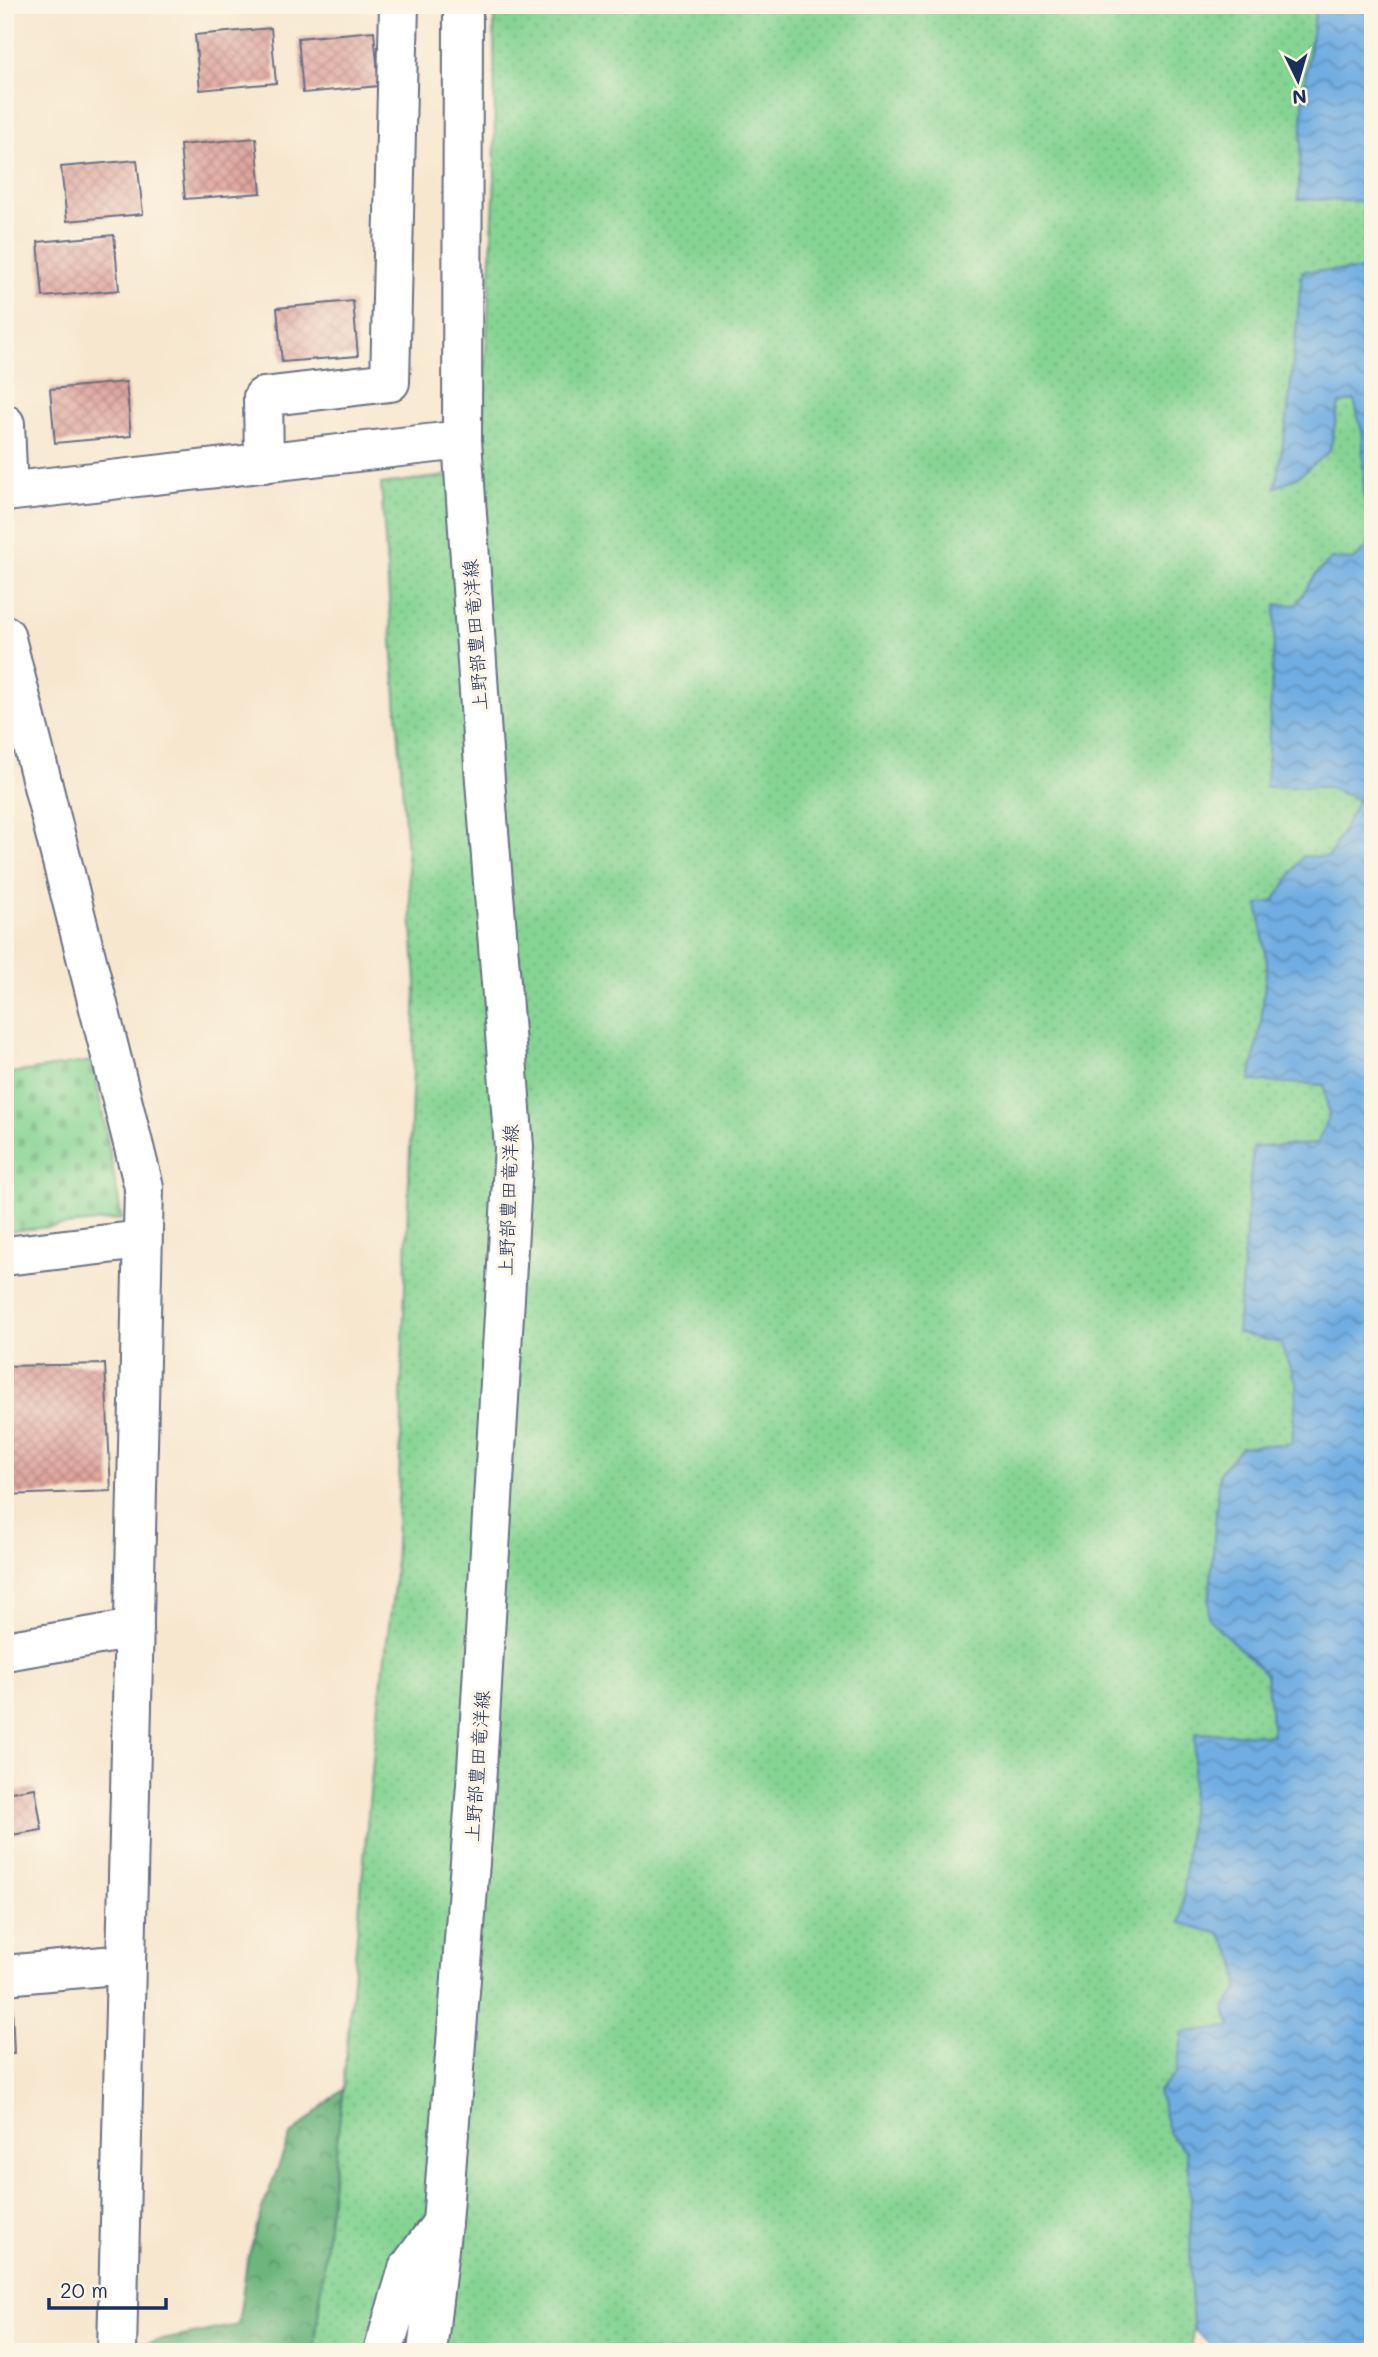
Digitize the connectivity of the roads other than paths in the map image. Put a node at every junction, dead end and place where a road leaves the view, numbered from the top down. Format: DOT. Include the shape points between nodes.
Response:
graph roads {
  1 [pos="399,5"];
  2 [pos="463,5"];
  3 [pos="5,424"];
  4 [pos="462,440"];
  5 [pos="264,463"];
  6 [pos="7,492"];
  7 [pos="5,635"];
  8 [pos="142,1240"];
  9 [pos="5,1256"];
  10 [pos="134,1629"];
  11 [pos="5,1651"];
  12 [pos="126,1964"];
  13 [pos="5,1975"];
  14 [pos="442,2223"];
  15 [pos="117,2352"];
  16 [pos="383,2352"];
  17 [pos="428,2352"];
  1 -- 5 [label="street" via="390,382 263,397"];
  2 -- 4 [label="street, 上野部豊田竜洋線"];
  3 -- 6 [label="street"];
  4 -- 5 [label="street"];
  4 -- 14 [label="street, 上野部豊田竜洋線" via="514,1147 476,1785"];
  5 -- 6 [label="street"];
  7 -- 8 [label="street" via="144,1187"];
  8 -- 9 [label="street"];
  8 -- 10 [label="street"];
  10 -- 11 [label="street"];
  10 -- 12 [label="street"];
  12 -- 13 [label="street"];
  12 -- 15 [label="street"];
  14 -- 16 [label="street" via="408,2269"];
  14 -- 17 [label="street, 上野部豊田竜洋線"];
}
